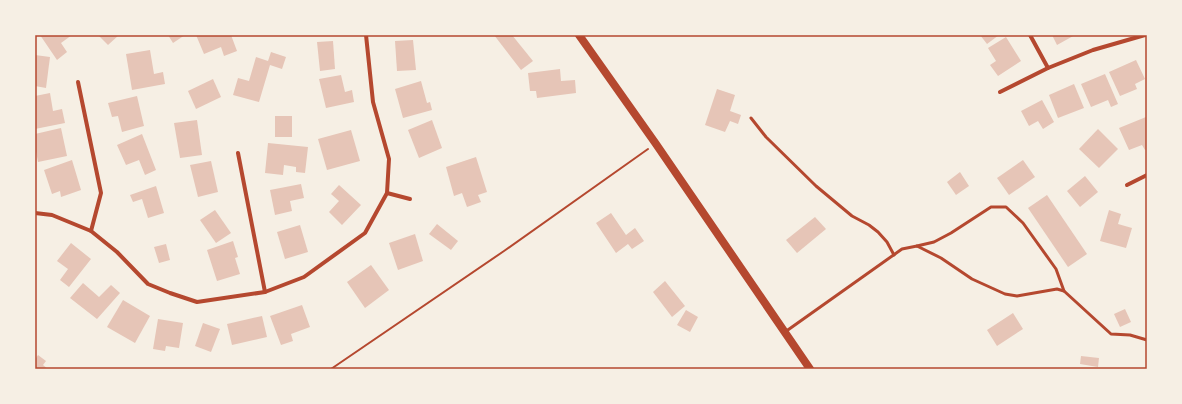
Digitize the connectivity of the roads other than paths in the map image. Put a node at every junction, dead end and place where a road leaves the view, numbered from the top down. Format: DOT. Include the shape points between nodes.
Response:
graph roads {
  1 [pos="366,35"];
  2 [pos="579,35"];
  3 [pos="1030,35"];
  4 [pos="1145,35"];
  5 [pos="1048,68"];
  6 [pos="78,82"];
  7 [pos="1000,92"];
  8 [pos="751,118"];
  9 [pos="238,153"];
  10 [pos="1147,175"];
  11 [pos="1127,185"];
  12 [pos="388,193"];
  13 [pos="410,199"];
  14 [pos="35,213"];
  15 [pos="91,231"];
  16 [pos="917,246"];
  17 [pos="894,254"];
  18 [pos="1064,291"];
  19 [pos="265,292"];
  20 [pos="785,332"];
  21 [pos="1147,340"];
  22 [pos="810,369"];
  1 -- 12 [label="street" via="373,102 389,159"];
  2 -- 20 [label="main road"];
  3 -- 5 [label="street"];
  4 -- 5 [label="street" via="1093,50"];
  5 -- 7 [label="street"];
  6 -- 15 [label="street" via="101,194"];
  8 -- 17 [label="lane" via="766,137 816,186 852,216 878,232"];
  9 -- 19 [label="street"];
  10 -- 11 [label="street"];
  12 -- 13 [label="street"];
  12 -- 19 [label="street" via="365,233 304,277"];
  14 -- 15 [label="street" via="52,215"];
  15 -- 19 [label="street" via="118,252 148,284 170,293 197,302"];
  16 -- 17 [label="lane" via="902,249"];
  16 -- 18 [label="lane" via="941,258 972,279 1005,294 1017,296 1057,288"];
  16 -- 18 [label="lane" via="934,242 991,207 1006,207 1024,223 1056,269"];
  17 -- 20 [label="lane"];
  18 -- 21 [label="lane" via="1111,334 1130,335"];
  20 -- 22 [label="main road"];
}
